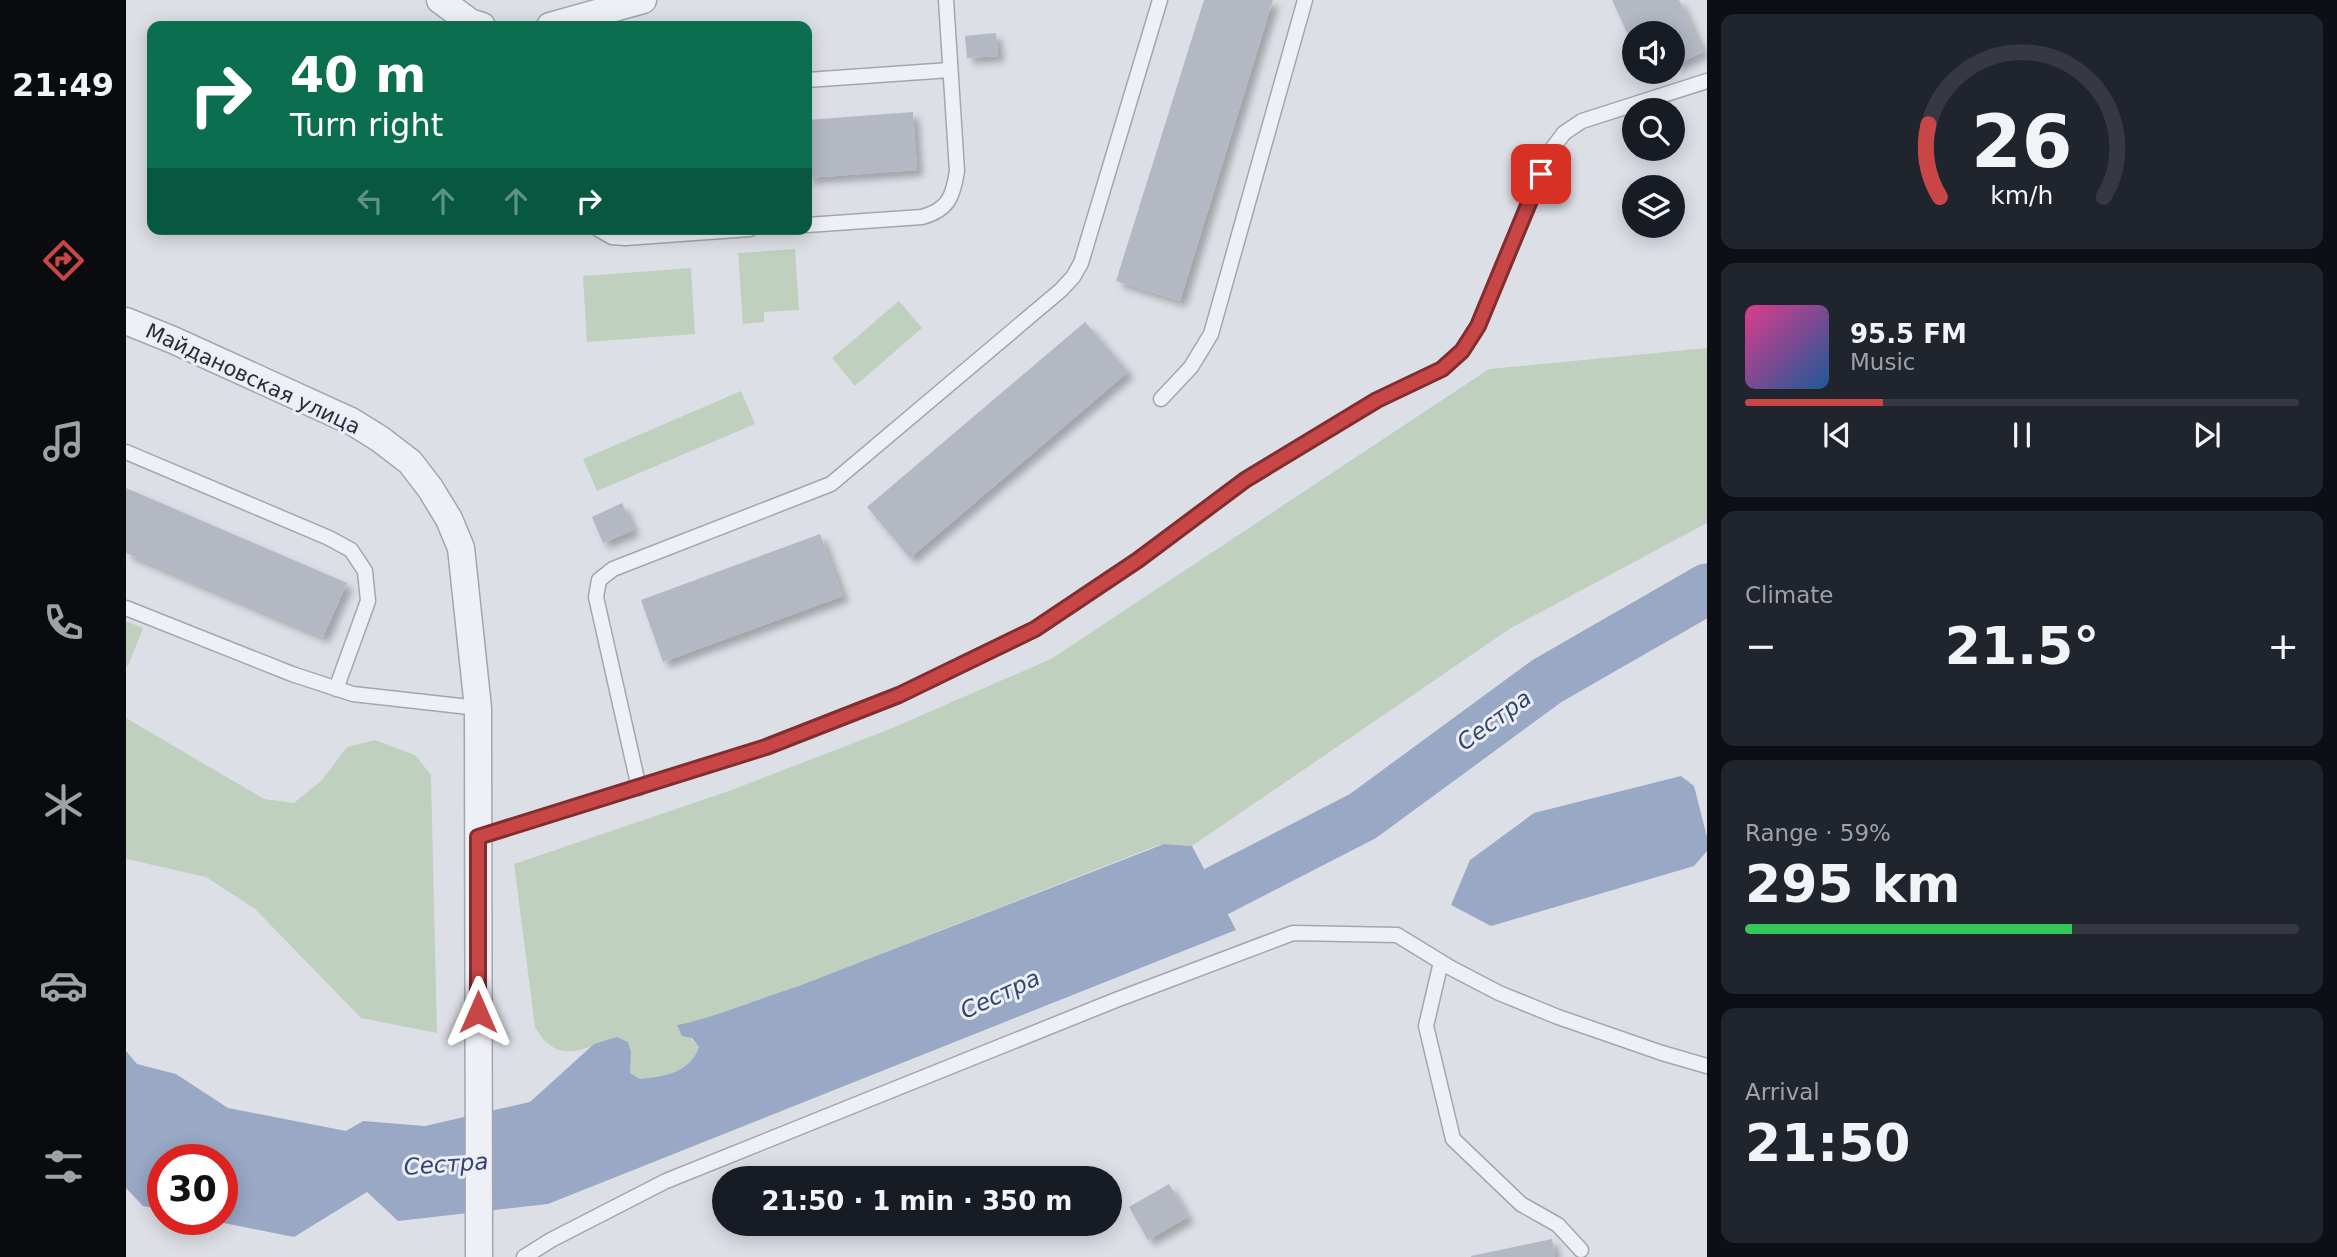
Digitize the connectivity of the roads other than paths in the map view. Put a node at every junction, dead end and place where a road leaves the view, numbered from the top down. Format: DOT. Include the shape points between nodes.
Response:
graph roads {
  1 [pos="440,0"];
  2 [pos="643,0"];
  3 [pos="946,0"];
  4 [pos="1160,0"];
  5 [pos="1305,0"];
  6 [pos="469,21"];
  7 [pos="568,21"];
  8 [pos="950,70"];
  9 [pos="812,80"];
  10 [pos="1707,81"];
  11 [pos="812,225"];
  12 [pos="608,235"];
  13 [pos="667,235"];
  14 [pos="126,321"];
  15 [pos="1161,399"];
  16 [pos="126,452"];
  17 [pos="126,608"];
  18 [pos="336,689"];
  19 [pos="478,708"];
  20 [pos="639,788"];
  21 [pos="478,837"];
  22 [pos="1441,962"];
  23 [pos="1707,1066"];
  24 [pos="1581,1250"];
  25 [pos="479,1257"];
  26 [pos="524,1257"];
  1 -- 6 [label="street"];
  2 -- 7 [label="street"];
  3 -- 8 [label="lane"];
  4 -- 20 [label="lane" via="1073,277 831,484 613,569 599,580 596,597"];
  5 -- 15 [label="lane" via="1211,334 1191,367"];
  8 -- 9 [label="lane"];
  8 -- 11 [label="lane" via="957,171 946,204 937,213 922,217"];
  10 -- 20 [label="lane" via="1582,121 1564,133 1552,149 1478,326 1462,351 1442,369 1377,400 1245,480 1035,629 899,695 766,747"];
  12 -- 13 [label="lane"];
  14 -- 19 [label="street, Майдановская улица" via="351,421 410,462 449,519 461,548"];
  16 -- 18 [label="lane" via="351,550 365,571 368,601"];
  17 -- 18 [label="lane"];
  18 -- 19 [label="lane"];
  19 -- 21 [label="street, Майдановская улица"];
  20 -- 21 [label="lane"];
  21 -- 25 [label="street, Майдановская улица"];
  22 -- 23 [label="lane" via="1558,1017"];
  22 -- 24 [label="lane" via="1426,1026 1453,1139 1521,1204 1558,1225"];
  22 -- 26 [label="lane" via="1397,935 1293,933 666,1181"];
}
